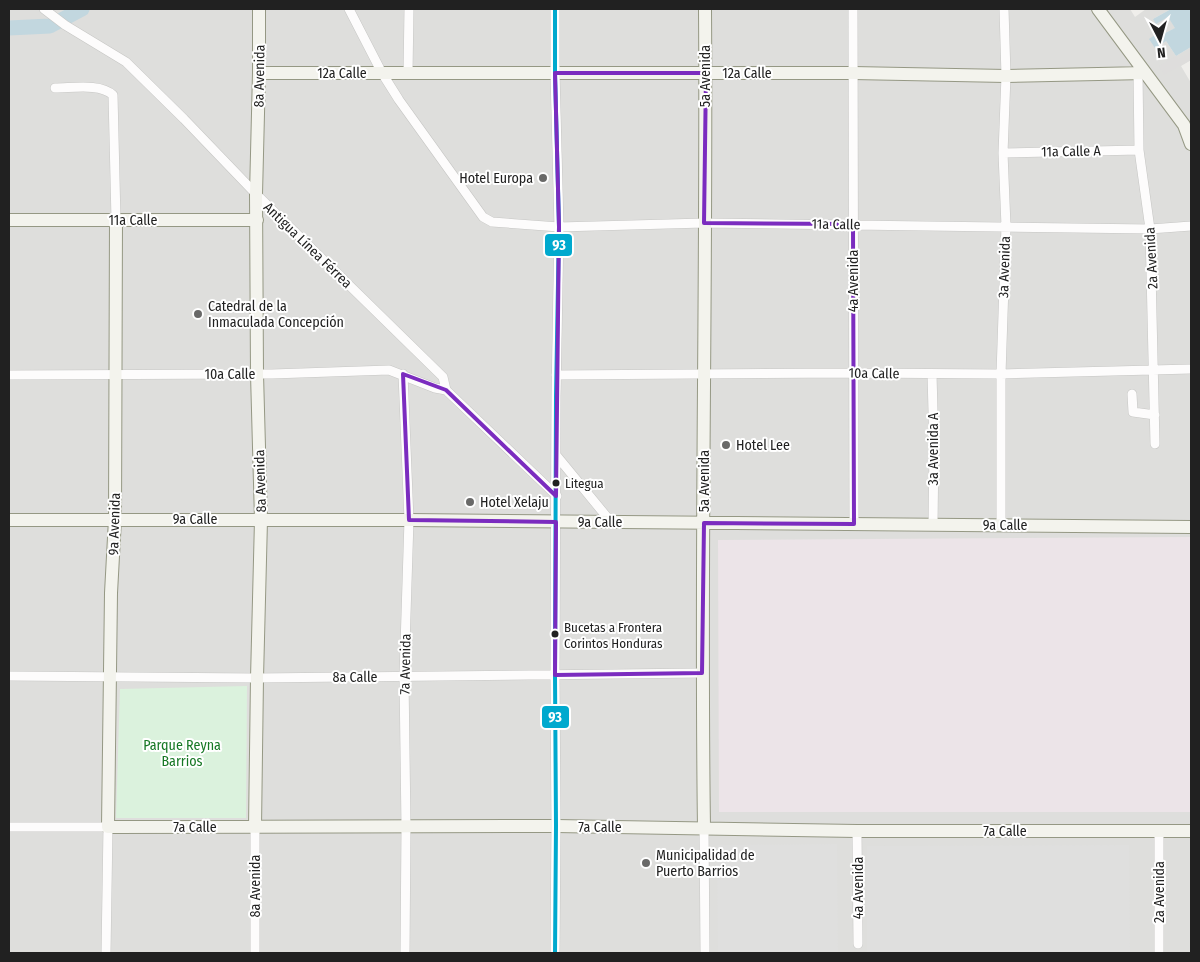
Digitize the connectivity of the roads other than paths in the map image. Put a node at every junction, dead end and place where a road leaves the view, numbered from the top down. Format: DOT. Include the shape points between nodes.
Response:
graph roads {
  1 [pos="44,9"];
  2 [pos="259,9"];
  3 [pos="348,9"];
  4 [pos="409,9"];
  5 [pos="556,9"];
  6 [pos="705,9"];
  7 [pos="853,9"];
  8 [pos="1004,9"];
  9 [pos="1098,9"];
  10 [pos="259,73"];
  11 [pos="382,73"];
  12 [pos="408,73"];
  13 [pos="554,73"];
  14 [pos="706,73"];
  15 [pos="853,73"];
  16 [pos="1141,73"];
  17 [pos="1006,76"];
  18 [pos="56,88"];
  19 [pos="1191,144"];
  20 [pos="1139,150"];
  21 [pos="1004,153"];
  22 [pos="256,194"];
  23 [pos="9,220"];
  24 [pos="116,220"];
  25 [pos="257,220"];
  26 [pos="704,223"];
  27 [pos="853,224"];
  28 [pos="1006,226"];
  29 [pos="1191,226"];
  30 [pos="559,227"];
  31 [pos="1150,229"];
  32 [pos="1191,369"];
  33 [pos="1155,370"];
  34 [pos="854,373"];
  35 [pos="257,374"];
  36 [pos="403,374"];
  37 [pos="705,374"];
  38 [pos="932,374"];
  39 [pos="1001,374"];
  40 [pos="9,375"];
  41 [pos="116,375"];
  42 [pos="556,375"];
  43 [pos="446,390"];
  44 [pos="1132,394"];
  45 [pos="1155,414"];
  46 [pos="1155,444"];
  47 [pos="556,455"];
  48 [pos="556,496"];
  49 [pos="115,519"];
  50 [pos="9,520"];
  51 [pos="261,520"];
  52 [pos="409,520"];
  53 [pos="556,522"];
  54 [pos="611,522"];
  55 [pos="704,523"];
  56 [pos="854,524"];
  57 [pos="933,525"];
  58 [pos="1001,525"];
  59 [pos="1191,527"];
  60 [pos="702,673"];
  61 [pos="555,675"];
  62 [pos="9,676"];
  63 [pos="110,676"];
  64 [pos="404,677"];
  65 [pos="256,678"];
  66 [pos="255,826"];
  67 [pos="556,826"];
  68 [pos="9,827"];
  69 [pos="108,827"];
  70 [pos="406,827"];
  71 [pos="704,828"];
  72 [pos="1159,830"];
  73 [pos="857,831"];
  74 [pos="1191,831"];
  75 [pos="858,944"];
  76 [pos="106,953"];
  77 [pos="254,953"];
  78 [pos="405,953"];
  79 [pos="555,953"];
  80 [pos="705,953"];
  81 [pos="1159,953"];
  1 -- 22 [label="street, Antigua Línea Férrea" via="64,25 126,62"];
  2 -- 10 [label="street, 8a Avenida"];
  3 -- 11 [label="street"];
  4 -- 12 [label="street"];
  5 -- 13 [label="street"];
  6 -- 14 [label="street, 5a Avenida"];
  7 -- 15 [label="street, 4a Avenida"];
  8 -- 17 [label="street, 3a Avenida"];
  9 -- 16 [label="street"];
  10 -- 11 [label="street, 12a Calle"];
  10 -- 22 [label="street, 8a Avenida"];
  11 -- 12 [label="street, 12a Calle"];
  11 -- 30 [label="street, 11a Calle" via="483,217 498,223"];
  12 -- 13 [label="street, 12a Calle"];
  13 -- 14 [label="street, 12a Calle"];
  13 -- 30 [label="street"];
  14 -- 15 [label="street, 12a Calle"];
  14 -- 26 [label="street, 5a Avenida"];
  15 -- 17 [label="street, 12a Calle"];
  15 -- 27 [label="street, 4a Avenida"];
  16 -- 17 [label="street, 12a Calle"];
  16 -- 19 [label="street" via="1184,125"];
  16 -- 20 [label="street, 2a Avenida"];
  17 -- 21 [label="street, 3a Avenida"];
  18 -- 24 [label="street, 9a Avenida" via="100,88 113,95"];
  20 -- 21 [label="street, 11a Calle A"];
  20 -- 31 [label="street, 2a Avenida"];
  21 -- 28 [label="street, 3a Avenida"];
  22 -- 25 [label="street, 8a Avenida"];
  22 -- 43 [label="street, Antigua Línea Férrea" via="443,377"];
  23 -- 24 [label="street, 11a Calle"];
  24 -- 25 [label="street, 11a Calle"];
  24 -- 41 [label="street, 9a Avenida"];
  25 -- 35 [label="street, 8a Avenida"];
  26 -- 27 [label="street, 11a Calle"];
  26 -- 30 [label="street, 11a Calle"];
  26 -- 37 [label="street, 5a Avenida"];
  27 -- 28 [label="street, 11a Calle"];
  27 -- 34 [label="street, 4a Avenida"];
  28 -- 31 [label="street, 11a Calle"];
  28 -- 39 [label="street, 3a Avenida"];
  29 -- 31 [label="street, 11a Calle"];
  30 -- 42 [label="street"];
  31 -- 33 [label="street, 2a Avenida"];
  32 -- 33 [label="street, 10a Calle"];
  33 -- 39 [label="street, 10a Calle"];
  33 -- 45 [label="street, 2a Avenida"];
  34 -- 37 [label="street, 10a Calle"];
  34 -- 38 [label="street, 10a Calle"];
  34 -- 56 [label="street, 4a Avenida"];
  35 -- 36 [label="street, 10a Calle" via="389,370"];
  35 -- 41 [label="street, 10a Calle"];
  35 -- 51 [label="street, 8a Avenida"];
  36 -- 43 [label="street, 10a Calle"];
  36 -- 52 [label="street, 7a Avenida"];
  37 -- 42 [label="street, 10a Calle"];
  37 -- 55 [label="street, 5a Avenida"];
  38 -- 39 [label="street, 10a Calle"];
  38 -- 57 [label="street, 3a Avenida A"];
  39 -- 58 [label="street, 3a Avenida"];
  40 -- 41 [label="street, 10a Calle"];
  41 -- 49 [label="street, 9a Avenida"];
  42 -- 47 [label="street"];
  43 -- 48 [label="street, Antigua Línea Férrea"];
  44 -- 45 [label="street" via="1133,412"];
  45 -- 46 [label="street, 2a Avenida"];
  47 -- 48 [label="street"];
  47 -- 54 [label="street"];
  48 -- 53 [label="street"];
  49 -- 50 [label="street, 9a Calle"];
  49 -- 51 [label="street, 9a Calle"];
  49 -- 63 [label="street, 9a Avenida"];
  51 -- 52 [label="street, 9a Calle"];
  51 -- 65 [label="street, 8a Avenida"];
  52 -- 53 [label="street, 9a Calle"];
  52 -- 64 [label="street, 7a Avenida"];
  53 -- 54 [label="street, 9a Calle"];
  53 -- 61 [label="street"];
  54 -- 55 [label="street, 9a Calle"];
  55 -- 56 [label="street, 9a Calle"];
  55 -- 60 [label="street, 5a Avenida"];
  56 -- 57 [label="street, 9a Calle"];
  57 -- 58 [label="street, 9a Calle"];
  58 -- 59 [label="street, 9a Calle"];
  60 -- 61 [label="street, 8a Calle"];
  60 -- 71 [label="street, 5a Avenida"];
  61 -- 64 [label="street, 8a Calle"];
  61 -- 67 [label="street"];
  62 -- 63 [label="street, 8a Calle"];
  63 -- 65 [label="street, 8a Calle"];
  63 -- 69 [label="street, 9a Avenida"];
  64 -- 65 [label="street, 8a Calle"];
  64 -- 70 [label="street, 7a Avenida"];
  65 -- 66 [label="street, 8a Avenida"];
  66 -- 69 [label="street, 7a Calle"];
  66 -- 70 [label="street, 7a Calle"];
  66 -- 77 [label="street, 8a Avenida"];
  67 -- 70 [label="street, 7a Calle"];
  67 -- 71 [label="street, 7a Calle"];
  67 -- 79 [label="street"];
  68 -- 69 [label="street, 7a Calle"];
  69 -- 76 [label="street, 9a Avenida"];
  70 -- 78 [label="street, 7a Avenida"];
  71 -- 73 [label="street, 7a Calle"];
  71 -- 80 [label="street, 5a Avenida"];
  72 -- 73 [label="street, 7a Calle"];
  72 -- 74 [label="street, 7a Calle"];
  72 -- 81 [label="street, 2a Avenida"];
  73 -- 75 [label="street, 4a Avenida"];
}
